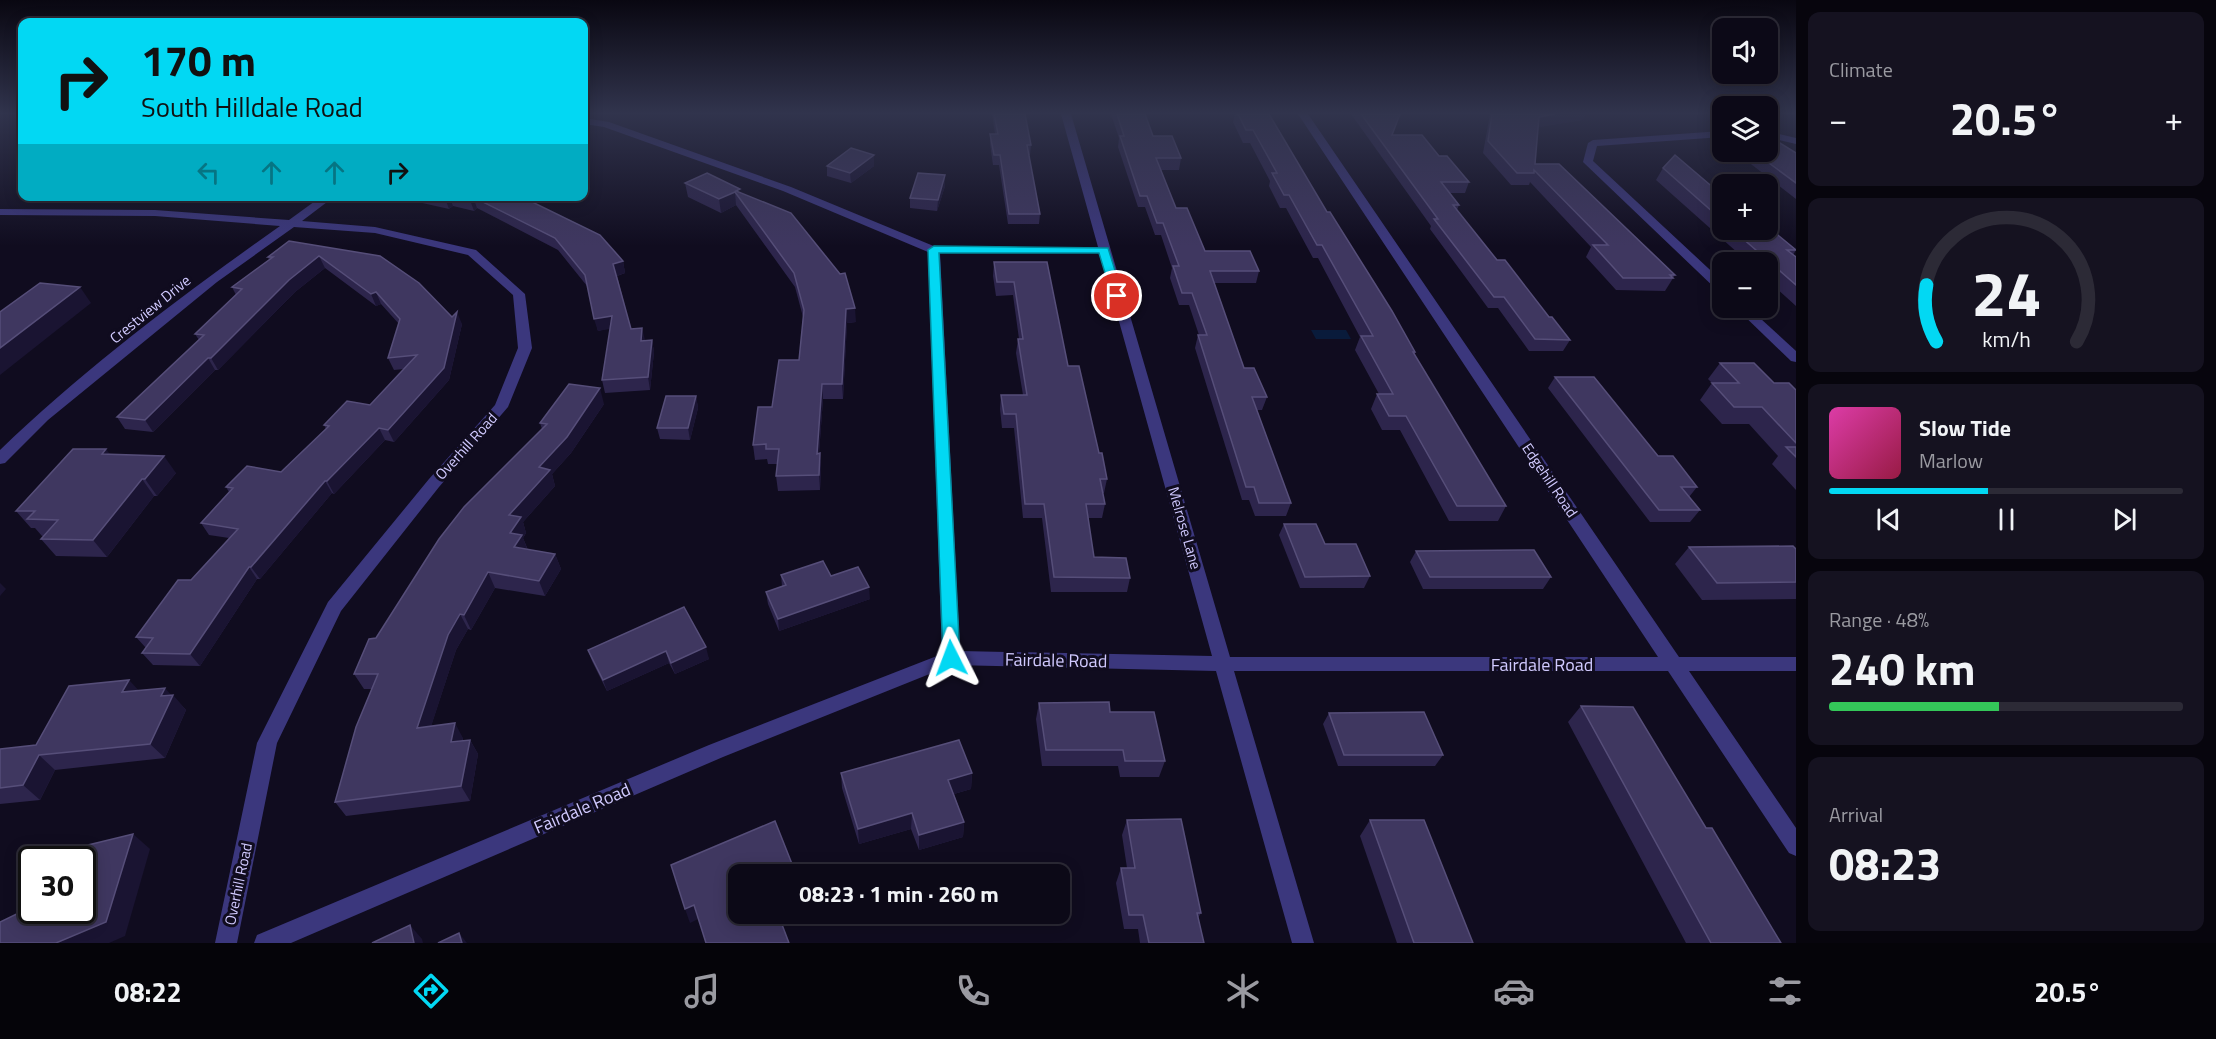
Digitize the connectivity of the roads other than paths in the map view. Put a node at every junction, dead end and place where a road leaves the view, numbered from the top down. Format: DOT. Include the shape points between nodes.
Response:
graph roads {
  1 [pos="701,158"];
  2 [pos="1078,158"];
  3 [pos="1333,158"];
  4 [pos="1589,158"];
  5 [pos="323,201"];
  6 [pos="0,212"];
  7 [pos="291,223"];
  8 [pos="934,250"];
  9 [pos="1104,250"];
  10 [pos="1712,279"];
  11 [pos="1753,318"];
  12 [pos="1796,358"];
  13 [pos="0,459"];
  14 [pos="951,658"];
  15 [pos="1225,664"];
  16 [pos="1674,664"];
  17 [pos="1796,664"];
  18 [pos="1796,846"];
  19 [pos="226,943"];
  20 [pos="265,943"];
  21 [pos="1303,943"];
  1 -- 8 [label="street"];
  2 -- 9 [label="street, Melrose Lane"];
  3 -- 16 [label="street, Edgehill Road"];
  4 -- 10 [label="street" via="1588,162"];
  5 -- 7 [label="street, Crestview Drive"];
  6 -- 7 [label="street, Overhill Road" via="155,213"];
  7 -- 13 [label="street, Crestview Drive" via="213,279 88,380"];
  7 -- 19 [label="street, Overhill Road" via="375,230 472,252 519,294 525,348 501,407 334,608 267,743"];
  8 -- 9 [label="street"];
  8 -- 14 [label="street"];
  9 -- 15 [label="street, Melrose Lane"];
  11 -- 12 [label="street"];
  14 -- 15 [label="street, Fairdale Road"];
  14 -- 20 [label="street, Fairdale Road" via="716,751"];
  15 -- 16 [label="street, Fairdale Road"];
  15 -- 21 [label="street, Melrose Lane"];
  16 -- 17 [label="street, Fairdale Road"];
  16 -- 18 [label="street, Edgehill Road"];
}
